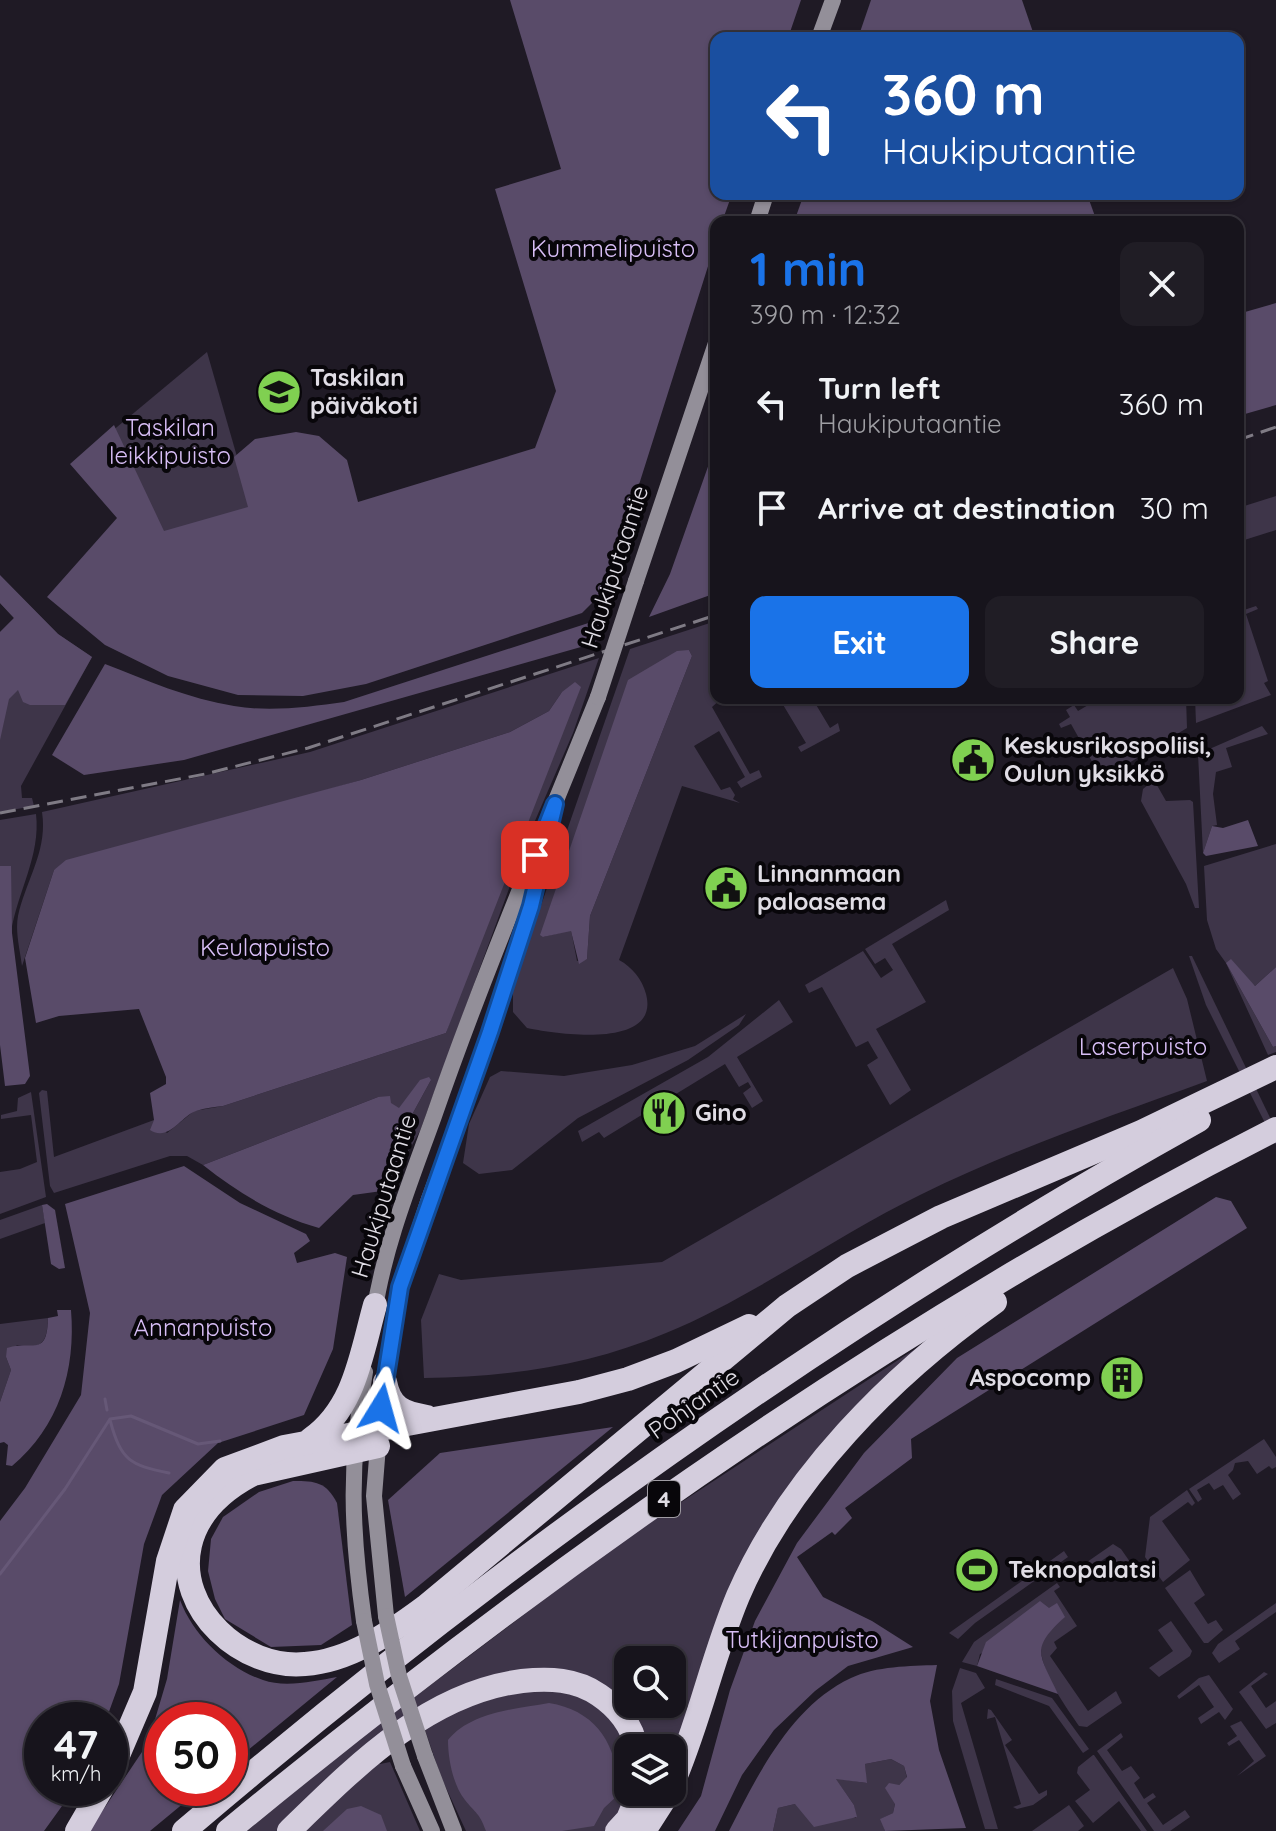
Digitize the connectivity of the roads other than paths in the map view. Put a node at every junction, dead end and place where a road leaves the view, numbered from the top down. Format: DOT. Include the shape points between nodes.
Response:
graph roads {
  1 [pos="833,0"];
  2 [pos="821,32"];
  3 [pos="710,361"];
  4 [pos="555,804"];
  5 [pos="1276,1067"];
  6 [pos="1276,1080"];
  7 [pos="1228,1097"];
  8 [pos="1276,1129"];
  9 [pos="1129,1209"];
  10 [pos="375,1305"];
  11 [pos="787,1306"];
  12 [pos="385,1382"];
  13 [pos="434,1418"];
  14 [pos="366,1439"];
  15 [pos="306,1442"];
  16 [pos="632,1734"];
  17 [pos="128,1736"];
  18 [pos="686,1753"];
  19 [pos="92,1806"];
  20 [pos="633,1806"];
  21 [pos="660,1806"];
  22 [pos="77,1831"];
  23 [pos="184,1831"];
  24 [pos="228,1831"];
  25 [pos="289,1831"];
  26 [pos="432,1831"];
  27 [pos="454,1831"];
  28 [pos="617,1831"];
  29 [pos="644,1831"];
  1 -- 2 [label="main road"];
  3 -- 4 [label="main road, Haukiputaantie, bridge" via="598,697"];
  4 -- 10 [label="main road, Haukiputaantie" via="458,1046"];
  4 -- 12 [label="main road, Haukiputaantie" via="531,906 400,1287"];
  5 -- 7 [label="highway"];
  6 -- 7 [label="highway, Pohjantie / 4"];
  7 -- 11 [label="highway" via="941,1217 847,1266"];
  7 -- 23 [label="highway, Pohjantie / 4" via="1002,1233 722,1418 405,1652"];
  8 -- 9 [label="highway, 4"];
  9 -- 18 [label="highway" via="985,1309 913,1369 824,1461 787,1510 740,1594"];
  9 -- 24 [label="highway, 4" via="905,1341 613,1535 415,1682"];
  10 -- 14 [label="main road, Haukiputaantie"];
  10 -- 15 [label="highway" via="342,1411"];
  11 -- 13 [label="highway" via="628,1379"];
  11 -- 14 [label="highway" via="400,1626 346,1654 302,1665 274,1662 236,1647 212,1624 193,1589 190,1546 197,1524 214,1500 253,1474"];
  12 -- 13 [label="highway" via="399,1410"];
  12 -- 14 [label="main road, Haukiputaantie"];
  13 -- 14 [label="highway"];
  14 -- 15 [label="highway"];
  14 -- 26 [label="main road, Haukiputaantie, bridge" via="352,1524 364,1621 403,1766"];
  14 -- 27 [label="main road, Haukiputaantie, bridge" via="386,1616 399,1676"];
  15 -- 17 [label="highway" via="225,1469 185,1510 168,1561 145,1692"];
  16 -- 25 [label="highway" via="614,1705 586,1686 547,1678 501,1684 436,1708 355,1767"];
  19 -- 22 [label="highway"];
  20 -- 28 [label="highway"];
  21 -- 29 [label="highway"];
}
